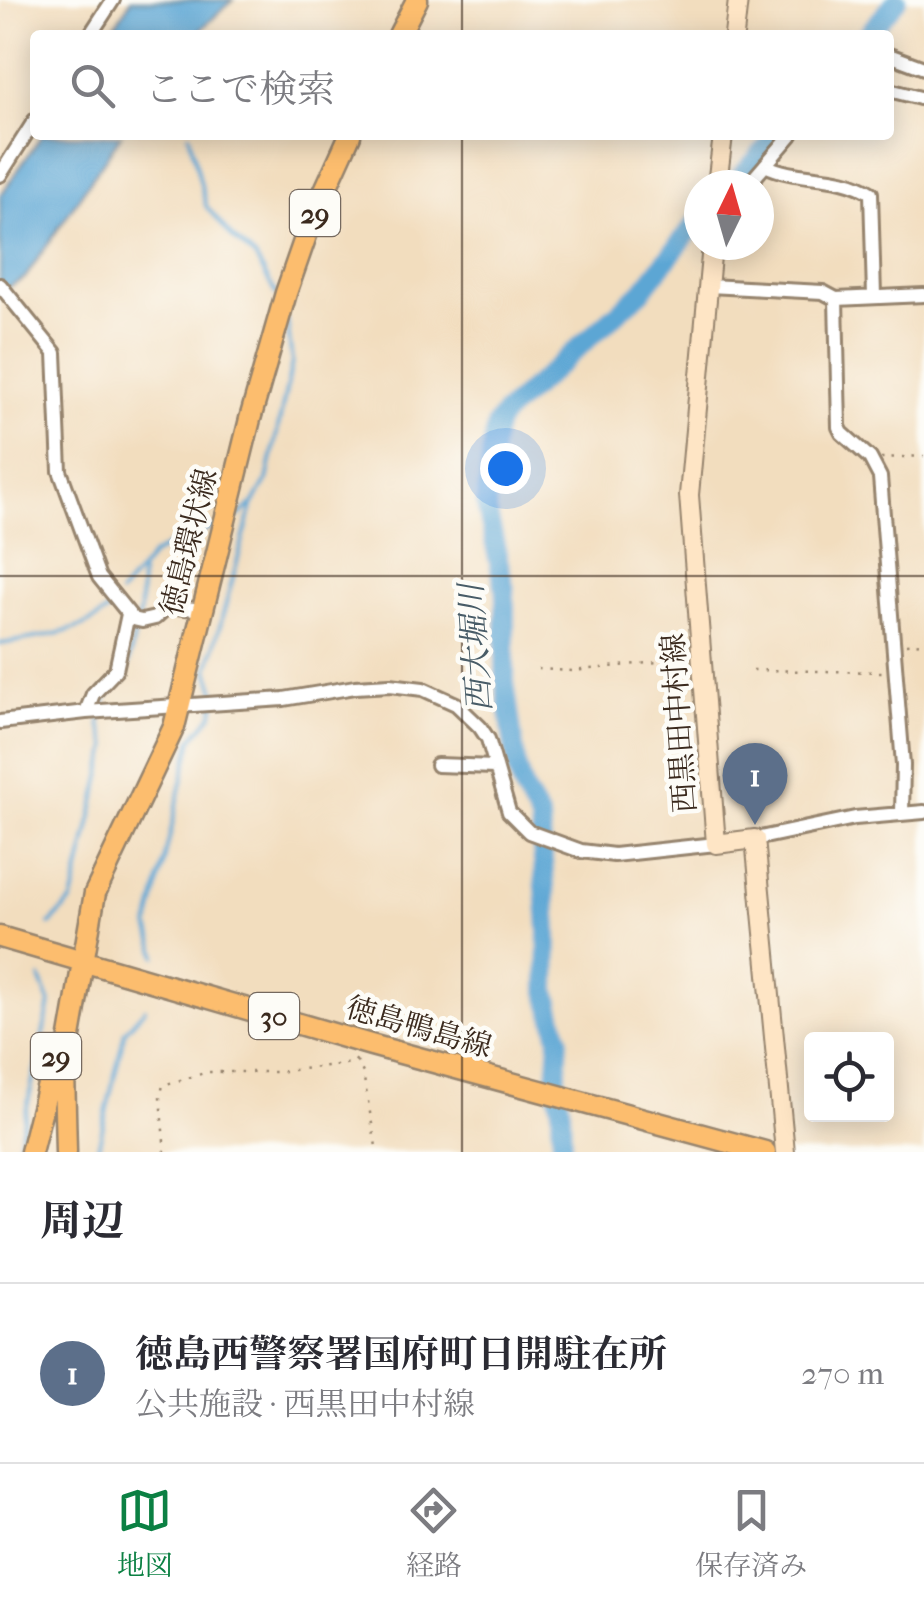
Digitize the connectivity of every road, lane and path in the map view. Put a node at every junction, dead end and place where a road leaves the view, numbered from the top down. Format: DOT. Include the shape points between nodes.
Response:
graph roads {
  1 [pos="113,0"];
  2 [pos="417,0"];
  3 [pos="738,0"];
  4 [pos="93,30"];
  5 [pos="402,30"];
  6 [pos="735,30"];
  7 [pos="894,57"];
  8 [pos="924,68"];
  9 [pos="894,91"];
  10 [pos="924,99"];
  11 [pos="30,128"];
  12 [pos="348,140"];
  13 [pos="722,140"];
  14 [pos="788,140"];
  15 [pos="765,165"];
  16 [pos="719,170"];
  17 [pos="761,170"];
  18 [pos="0,175"];
  19 [pos="711,260"];
  20 [pos="0,286"];
  21 [pos="708,286"];
  22 [pos="874,296"];
  23 [pos="924,296"];
  24 [pos="836,299"];
  25 [pos="924,456"];
  26 [pos="872,460"];
  27 [pos="204,610"];
  28 [pos="132,616"];
  29 [pos="894,644"];
  30 [pos="924,644"];
  31 [pos="702,659"];
  32 [pos="538,669"];
  33 [pos="753,670"];
  34 [pos="896,672"];
  35 [pos="180,706"];
  36 [pos="98,711"];
  37 [pos="0,722"];
  38 [pos="437,765"];
  39 [pos="494,767"];
  40 [pos="924,812"];
  41 [pos="902,814"];
  42 [pos="755,839"];
  43 [pos="716,844"];
  44 [pos="0,937"];
  45 [pos="81,959"];
  46 [pos="364,1053"];
  47 [pos="31,1152"];
  48 [pos="66,1152"];
  49 [pos="165,1152"];
  50 [pos="377,1152"];
  51 [pos="766,1152"];
  52 [pos="786,1152"];
  1 -- 4 [label="street"];
  2 -- 5 [label="main road"];
  3 -- 6 [label="main road"];
  7 -- 8 [label="street"];
  9 -- 10 [label="street"];
  11 -- 18 [label="street"];
  12 -- 27 [label="main road, 徳島環状線 / 29" via="286,293"];
  13 -- 16 [label="main road"];
  14 -- 15 [label="street"];
  15 -- 17 [label="street"];
  15 -- 22 [label="street" via="783,174 856,183 871,194"];
  19 -- 21 [label="main road, 西黒田中村線"];
  20 -- 28 [label="street" via="55,354 60,470 99,577"];
  21 -- 24 [label="street" via="822,292"];
  21 -- 31 [label="main road, 西黒田中村線" via="690,496"];
  22 -- 23 [label="street"];
  22 -- 24 [label="street"];
  24 -- 26 [label="street" via="840,427"];
  25 -- 26 [label="path"];
  26 -- 29 [label="street" via="880,478"];
  27 -- 28 [label="street" via="168,606 155,618"];
  27 -- 35 [label="main road, 徳島環状線 / 29"];
  28 -- 36 [label="street" via="116,670 92,694"];
  29 -- 30 [label="path"];
  29 -- 34 [label="street"];
  31 -- 32 [label="path"];
  31 -- 43 [label="main road, 西黒田中村線"];
  33 -- 34 [label="path"];
  34 -- 41 [label="street"];
  35 -- 36 [label="street"];
  35 -- 39 [label="street" via="390,684 423,689 456,704 480,726"];
  35 -- 45 [label="main road, 徳島環状線 / 29" via="94,892"];
  36 -- 37 [label="street"];
  38 -- 39 [label="street"];
  39 -- 43 [label="street" via="518,824 581,851 614,855"];
  40 -- 41 [label="street"];
  41 -- 42 [label="street"];
  42 -- 43 [label="main road, 西黒田中村線"];
  42 -- 52 [label="main road"];
  44 -- 45 [label="main road, 徳島鴨島線 / 30"];
  45 -- 46 [label="main road, 徳島鴨島線 / 30"];
  45 -- 47 [label="main road, 徳島環状線 / 29"];
  45 -- 48 [label="main road, 徳島環状線 / 29" via="64,1071"];
  46 -- 49 [label="path" via="352,1063 208,1072 163,1085"];
  46 -- 50 [label="path"];
  46 -- 51 [label="main road, 徳島鴨島線 / 30"];
}
